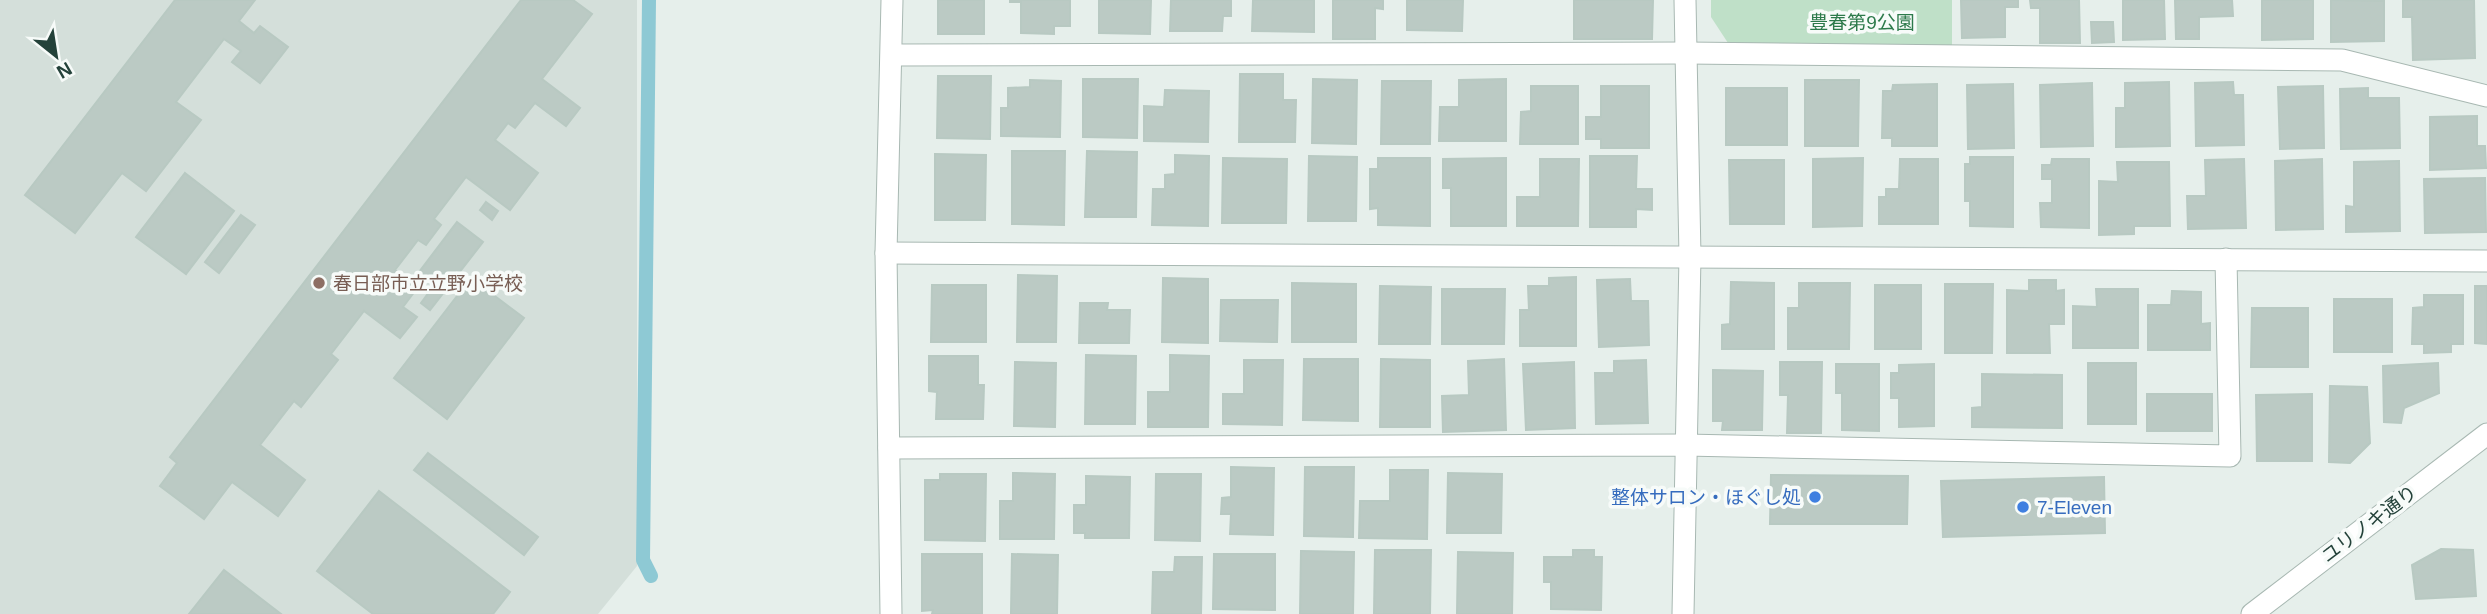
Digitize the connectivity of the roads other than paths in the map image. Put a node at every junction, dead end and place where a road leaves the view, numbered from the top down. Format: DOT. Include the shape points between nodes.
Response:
graph roads {
  1 [pos="892,0"];
  2 [pos="1685,0"];
  3 [pos="1686,53"];
  4 [pos="892,55"];
  5 [pos="2487,96"];
  6 [pos="886,253"];
  7 [pos="1690,256"];
  8 [pos="2226,259"];
  9 [pos="2487,261"];
  10 [pos="2487,435"];
  11 [pos="1685,445"];
  12 [pos="889,448"];
  13 [pos="891,614"];
  14 [pos="1683,614"];
  15 [pos="2252,614"];
  1 -- 4 [label="street"];
  2 -- 3 [label="street"];
  3 -- 4 [label="street"];
  3 -- 5 [label="street" via="2342,60"];
  3 -- 7 [label="street"];
  4 -- 6 [label="street"];
  6 -- 7 [label="street"];
  6 -- 12 [label="street"];
  7 -- 8 [label="street"];
  7 -- 11 [label="street"];
  8 -- 9 [label="street"];
  8 -- 11 [label="street" via="2231,456"];
  10 -- 15 [label="street, ユリノキ通り"];
  11 -- 12 [label="street"];
  11 -- 14 [label="street"];
  12 -- 13 [label="street"];
}
